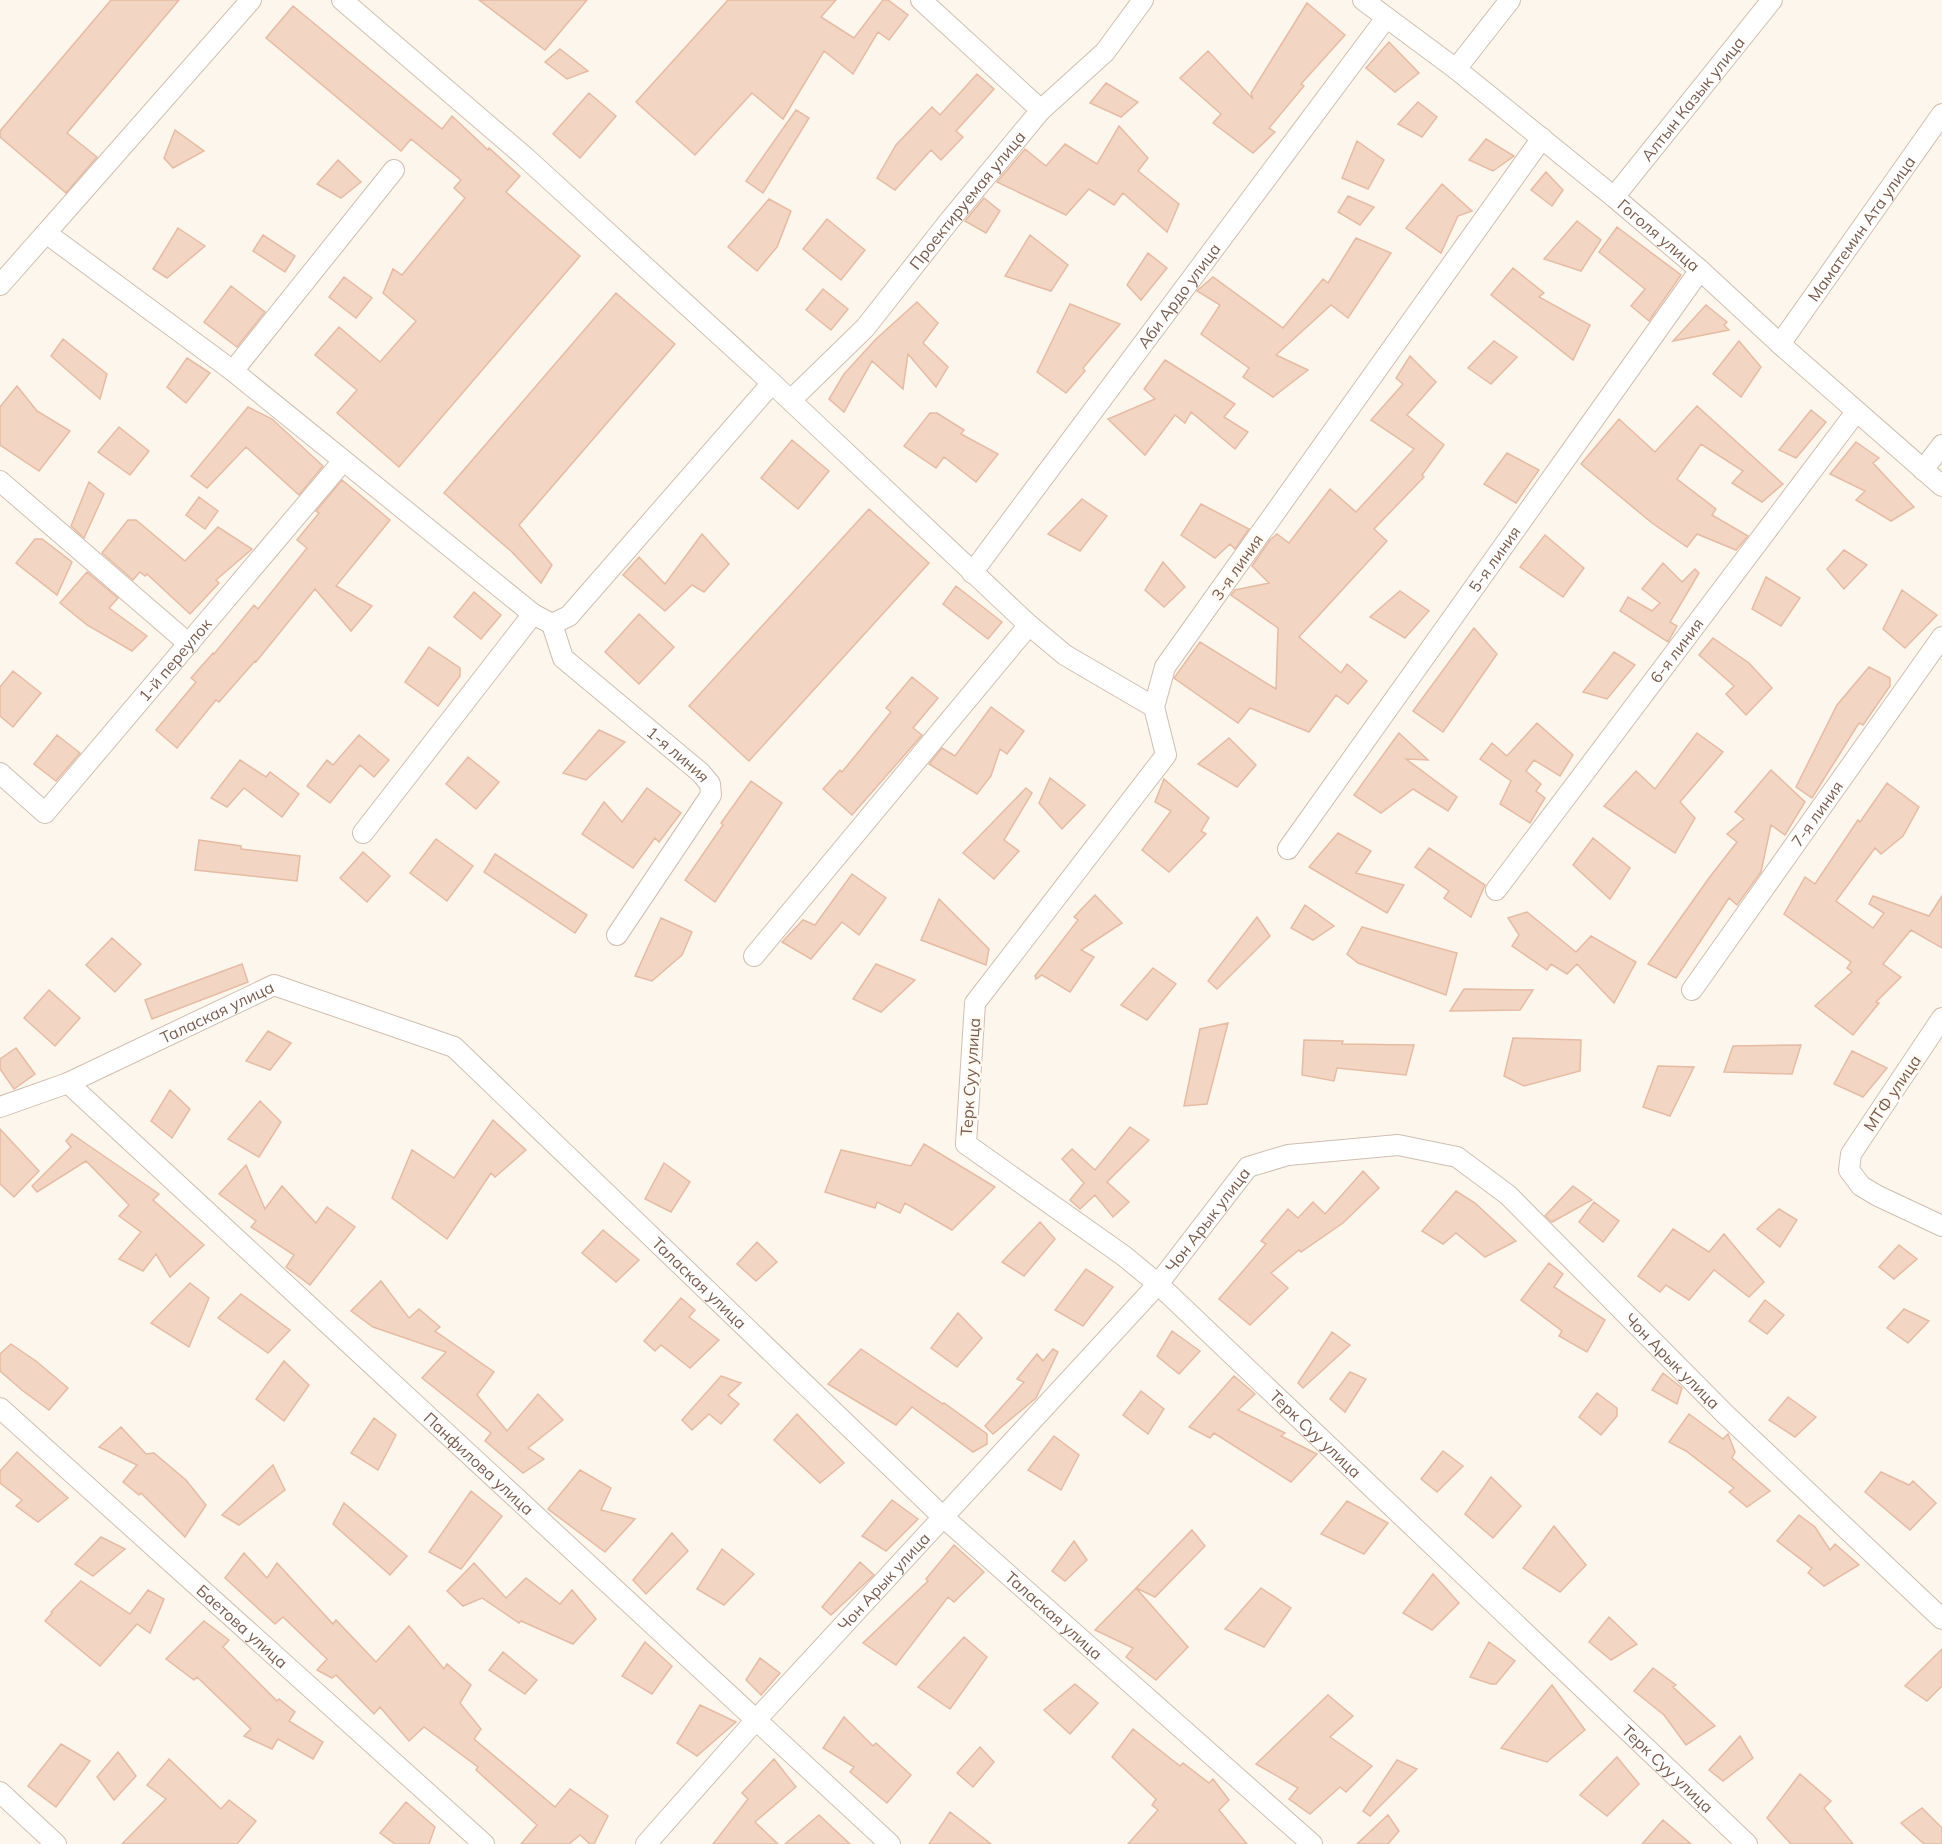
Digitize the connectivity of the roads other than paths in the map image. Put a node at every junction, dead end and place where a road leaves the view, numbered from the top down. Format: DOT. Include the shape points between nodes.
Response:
graph roads {
  1 [pos="251,0"];
  2 [pos="342,0"];
  3 [pos="921,0"];
  4 [pos="1143,0"];
  5 [pos="1363,0"];
  6 [pos="1510,0"];
  7 [pos="1772,0"];
  8 [pos="1386,18"];
  9 [pos="1456,69"];
  10 [pos="1041,110"];
  11 [pos="1942,114"];
  12 [pos="1542,138"];
  13 [pos="394,170"];
  14 [pos="1614,197"];
  15 [pos="46,233"];
  16 [pos="1700,270"];
  17 [pos="0,285"];
  18 [pos="1780,344"];
  19 [pos="233,371"];
  20 [pos="772,383"];
  21 [pos="791,400"];
  22 [pos="1856,412"];
  23 [pos="1942,445"];
  24 [pos="344,461"];
  25 [pos="1923,470"];
  26 [pos="0,481"];
  27 [pos="1942,486"];
  28 [pos="972,573"];
  29 [pos="534,614"];
  30 [pos="552,624"];
  31 [pos="1029,625"];
  32 [pos="1942,637"];
  33 [pos="189,644"];
  34 [pos="1154,707"];
  35 [pos="0,773"];
  36 [pos="363,833"];
  37 [pos="1288,849"];
  38 [pos="1496,890"];
  39 [pos="617,935"];
  40 [pos="754,956"];
  41 [pos="1692,990"];
  42 [pos="975,1003"];
  43 [pos="1942,1018"];
  44 [pos="68,1083"];
  45 [pos="0,1107"];
  46 [pos="1942,1226"];
  47 [pos="1158,1284"];
  48 [pos="0,1408"];
  49 [pos="942,1516"];
  50 [pos="1942,1619"];
  51 [pos="755,1721"];
  52 [pos="0,1792"];
  53 [pos="56,1844"];
  54 [pos="484,1844"];
  55 [pos="646,1844"];
  56 [pos="890,1844"];
  57 [pos="1312,1844"];
  58 [pos="1747,1844"];
  1 -- 15 [label="street"];
  2 -- 20 [label="street" via="525,157"];
  3 -- 10 [label="street"];
  4 -- 10 [label="street, Проектируемая улица" via="1105,52"];
  5 -- 8 [label="street, Гоголя улица"];
  6 -- 9 [label="street"];
  7 -- 14 [label="street, Алтын Казык улица"];
  8 -- 9 [label="street, Гоголя улица"];
  8 -- 28 [label="street, Аби Ардо улица"];
  9 -- 12 [label="street, Гоголя улица"];
  10 -- 21 [label="street, Проектируемая улица" via="865,328"];
  11 -- 18 [label="street, Маматемин Ата улица"];
  12 -- 14 [label="street, Гоголя улица"];
  12 -- 34 [label="street, 3-я линия" via="1165,667"];
  13 -- 19 [label="street"];
  14 -- 16 [label="street, Гоголя улица"];
  15 -- 17 [label="street"];
  15 -- 19 [label="street"];
  16 -- 18 [label="street, Гоголя улица"];
  16 -- 37 [label="street, 5-я линия"];
  18 -- 22 [label="street, Гоголя улица"];
  19 -- 24 [label="street"];
  20 -- 21 [label="street"];
  20 -- 30 [label="street" via="569,616"];
  21 -- 28 [label="street"];
  22 -- 25 [label="street, Гоголя улица"];
  22 -- 38 [label="street, 6-я линия"];
  23 -- 25 [label="street"];
  24 -- 29 [label="street"];
  24 -- 33 [label="street, 1-й переулок"];
  25 -- 27 [label="street, Гоголя улица"];
  26 -- 33 [label="street"];
  28 -- 31 [label="street"];
  29 -- 30 [label="street"];
  29 -- 36 [label="street"];
  30 -- 39 [label="street, 1-я линия" via="563,658 710,784 711,795"];
  31 -- 34 [label="street" via="1065,655"];
  31 -- 40 [label="street"];
  32 -- 41 [label="street, 7-я линия"];
  33 -- 35 [label="street, 1-й переулок" via="45,813"];
  34 -- 42 [label="street, 3-я линия" via="1166,755"];
  42 -- 47 [label="street, Терк Суу улица" via="966,1144"];
  43 -- 46 [label="street, МТФ улица" via="1851,1154 1850,1170 1861,1186"];
  44 -- 45 [label="street, Талаская улица"];
  44 -- 49 [label="street, Талаская улица" via="274,985 454,1047"];
  44 -- 51 [label="street, Панфилова улица"];
  47 -- 49 [label="street, Чон Арык улица"];
  47 -- 50 [label="street, Чон Арык улица" via="1248,1167 1288,1155 1398,1145 1457,1156 1508,1195 1725,1414"];
  47 -- 58 [label="street, Терк Суу улица"];
  48 -- 54 [label="street, Баетова улица"];
  49 -- 51 [label="street, Чон Арык улица"];
  49 -- 57 [label="street, Талаская улица"];
  51 -- 55 [label="street, Чон Арык улица"];
  51 -- 56 [label="street, Панфилова улица"];
  52 -- 53 [label="street"];
}
